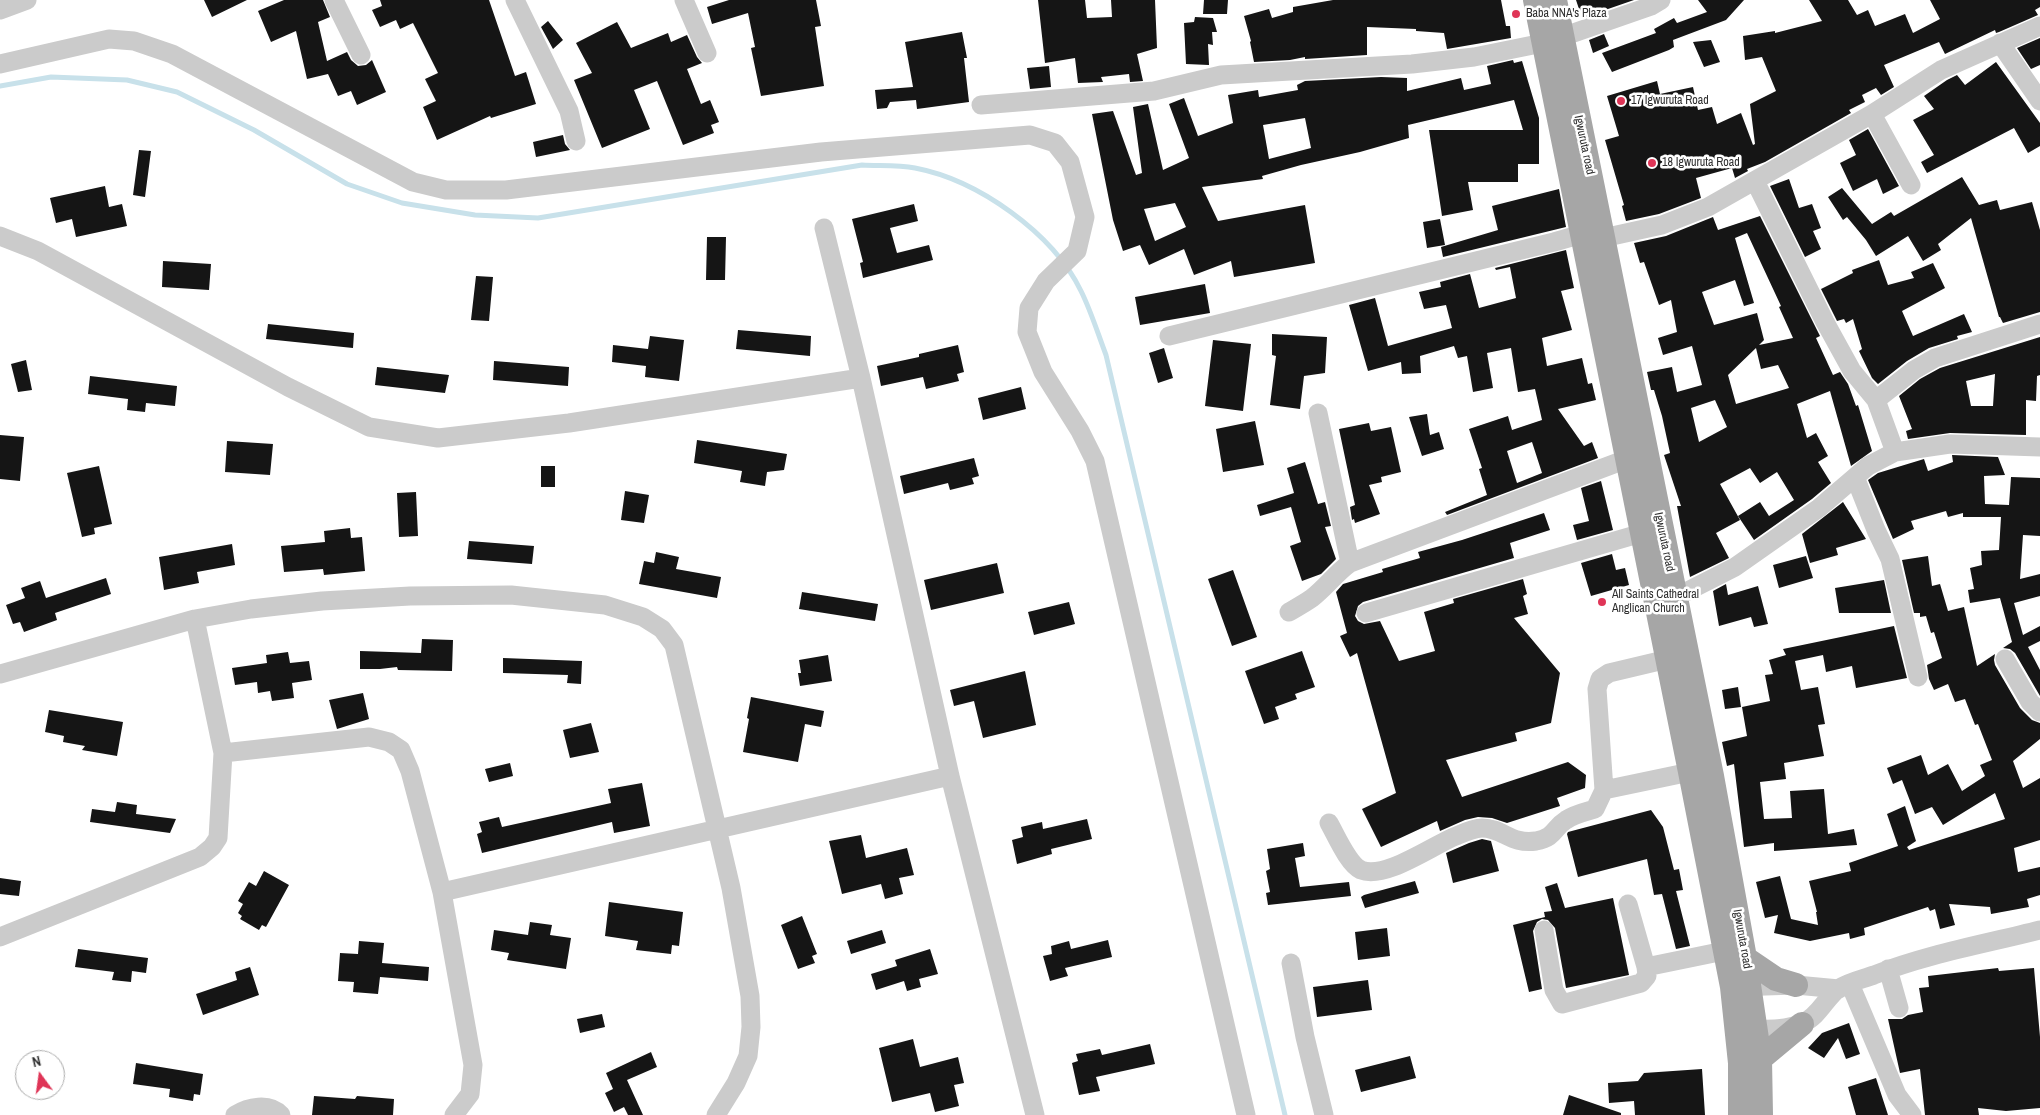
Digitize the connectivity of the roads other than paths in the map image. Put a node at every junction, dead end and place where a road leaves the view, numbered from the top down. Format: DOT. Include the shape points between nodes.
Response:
graph roads {
  1 [pos="27,0"];
  2 [pos="334,0"];
  3 [pos="515,0"];
  4 [pos="684,0"];
  5 [pos="1535,0"];
  6 [pos="1555,0"];
  7 [pos="1661,0"];
  8 [pos="0,10"];
  9 [pos="2040,26"];
  10 [pos="1553,40"];
  11 [pos="2000,43"];
  12 [pos="707,53"];
  13 [pos="361,55"];
  14 [pos="0,64"];
  15 [pos="2040,101"];
  16 [pos="981,105"];
  17 [pos="1872,114"];
  18 [pos="576,141"];
  19 [pos="1755,181"];
  20 [pos="1911,185"];
  21 [pos="824,228"];
  22 [pos="0,236"];
  23 [pos="1593,236"];
  24 [pos="2040,324"];
  25 [pos="1169,336"];
  26 [pos="861,378"];
  27 [pos="1876,400"];
  28 [pos="1318,413"];
  29 [pos="2040,447"];
  30 [pos="1895,452"];
  31 [pos="1627,459"];
  32 [pos="1855,477"];
  33 [pos="1642,533"];
  34 [pos="1350,563"];
  35 [pos="1676,597"];
  36 [pos="1289,612"];
  37 [pos="1366,613"];
  38 [pos="195,618"];
  39 [pos="1668,659"];
  40 [pos="2005,659"];
  41 [pos="0,674"];
  42 [pos="1918,677"];
  43 [pos="2040,712"];
  44 [pos="223,753"];
  45 [pos="1690,772"];
  46 [pos="950,776"];
  47 [pos="1604,790"];
  48 [pos="1329,823"];
  49 [pos="716,830"];
  50 [pos="442,892"];
  51 [pos="1628,904"];
  52 [pos="1544,930"];
  53 [pos="2040,930"];
  54 [pos="0,937"];
  55 [pos="1735,955"];
  56 [pos="1291,963"];
  57 [pos="1646,967"];
  58 [pos="1888,969"];
  59 [pos="1741,986"];
  60 [pos="1796,986"];
  61 [pos="1845,986"];
  62 [pos="1899,1008"];
  63 [pos="1802,1024"];
  64 [pos="1747,1029"];
  65 [pos="1760,1059"];
  66 [pos="235,1115"];
  67 [pos="281,1115"];
  68 [pos="454,1115"];
  69 [pos="716,1115"];
  70 [pos="1035,1115"];
  71 [pos="1246,1115"];
  72 [pos="1324,1115"];
  73 [pos="1740,1115"];
  74 [pos="1761,1115"];
  75 [pos="1912,1115"];
  1 -- 8 [label="street"];
  2 -- 13 [label="street"];
  3 -- 18 [label="street" via="569,111"];
  4 -- 12 [label="street"];
  5 -- 10 [label="main road, Igwuruta road"];
  6 -- 10 [label="main road, Igwuruta road"];
  7 -- 10 [label="street"];
  9 -- 11 [label="street"];
  10 -- 16 [label="street" via="1474,57 1412,64 1221,75 1154,91"];
  10 -- 23 [label="main road, Igwuruta road"];
  11 -- 15 [label="street"];
  11 -- 17 [label="street" via="1942,70"];
  14 -- 71 [label="street" via="109,39 134,41 172,54 413,182 446,190 506,190 821,152 1030,135 1055,143 1070,162 1085,217 1077,252 1046,281 1029,308 1027,332 1043,372 1080,430 1095,461"];
  17 -- 19 [label="street"];
  17 -- 20 [label="street"];
  19 -- 23 [label="street" via="1662,225"];
  19 -- 27 [label="street" via="1829,330 1852,371"];
  21 -- 26 [label="street"];
  22 -- 26 [label="street" via="38,251 288,387 369,427 428,437 569,423"];
  23 -- 25 [label="street" via="1554,242"];
  23 -- 31 [label="main road, Igwuruta road"];
  23 -- 35 [label="main road, Igwuruta road"];
  24 -- 27 [label="street" via="1935,358"];
  26 -- 46 [label="street"];
  27 -- 30 [label="street"];
  28 -- 34 [label="street"];
  29 -- 30 [label="street" via="1950,444"];
  30 -- 32 [label="street"];
  31 -- 33 [label="main road, Igwuruta road"];
  31 -- 34 [label="street"];
  32 -- 35 [label="street" via="1819,508 1734,567"];
  32 -- 42 [label="street" via="1890,559"];
  33 -- 37 [label="street"];
  33 -- 39 [label="main road, Igwuruta road"];
  34 -- 36 [label="street" via="1312,599"];
  35 -- 55 [label="main road, Igwuruta road"];
  38 -- 41 [label="street"];
  38 -- 44 [label="street"];
  38 -- 49 [label="street" via="322,601 502,595 605,605 643,617 662,629 674,645"];
  39 -- 45 [label="main road, Igwuruta road"];
  39 -- 47 [label="street" via="1609,673 1600,679 1597,689"];
  40 -- 43 [label="street" via="2030,702"];
  44 -- 50 [label="street" via="369,737 389,742 401,750 410,771"];
  44 -- 54 [label="street" via="220,824 218,838 212,848 200,857"];
  45 -- 47 [label="street"];
  45 -- 55 [label="main road, Igwuruta road"];
  46 -- 49 [label="street"];
  46 -- 70 [label="street"];
  47 -- 48 [label="street" via="1595,809 1564,821 1552,836 1536,841 1517,841 1494,830 1480,828 1388,869 1372,872 1360,869 1349,859"];
  49 -- 50 [label="street"];
  49 -- 69 [label="street" via="744,953 751,1027 748,1056"];
  50 -- 68 [label="street" via="473,1065 470,1094"];
  51 -- 57 [label="street"];
  52 -- 57 [label="street" via="1554,990 1562,1004 1641,984 1647,976"];
  53 -- 58 [label="street"];
  55 -- 57 [label="street"];
  55 -- 59 [label="main road, Igwuruta road"];
  55 -- 60 [label="main road" via="1776,979"];
  56 -- 72 [label="street"];
  58 -- 61 [label="street"];
  58 -- 62 [label="street"];
  59 -- 60 [label="street"];
  59 -- 64 [label="main road, Igwuruta road"];
  60 -- 61 [label="street"];
  61 -- 63 [label="street"];
  61 -- 75 [label="street" via="1897,1095"];
  63 -- 64 [label="street"];
  63 -- 65 [label="main road"];
  64 -- 65 [label="main road, Igwuruta road"];
  64 -- 73 [label="main road, Igwuruta road"];
  65 -- 74 [label="main road, Igwuruta road"];
  66 -- 67 [label="street" via="256,1107 277,1111"];
}
